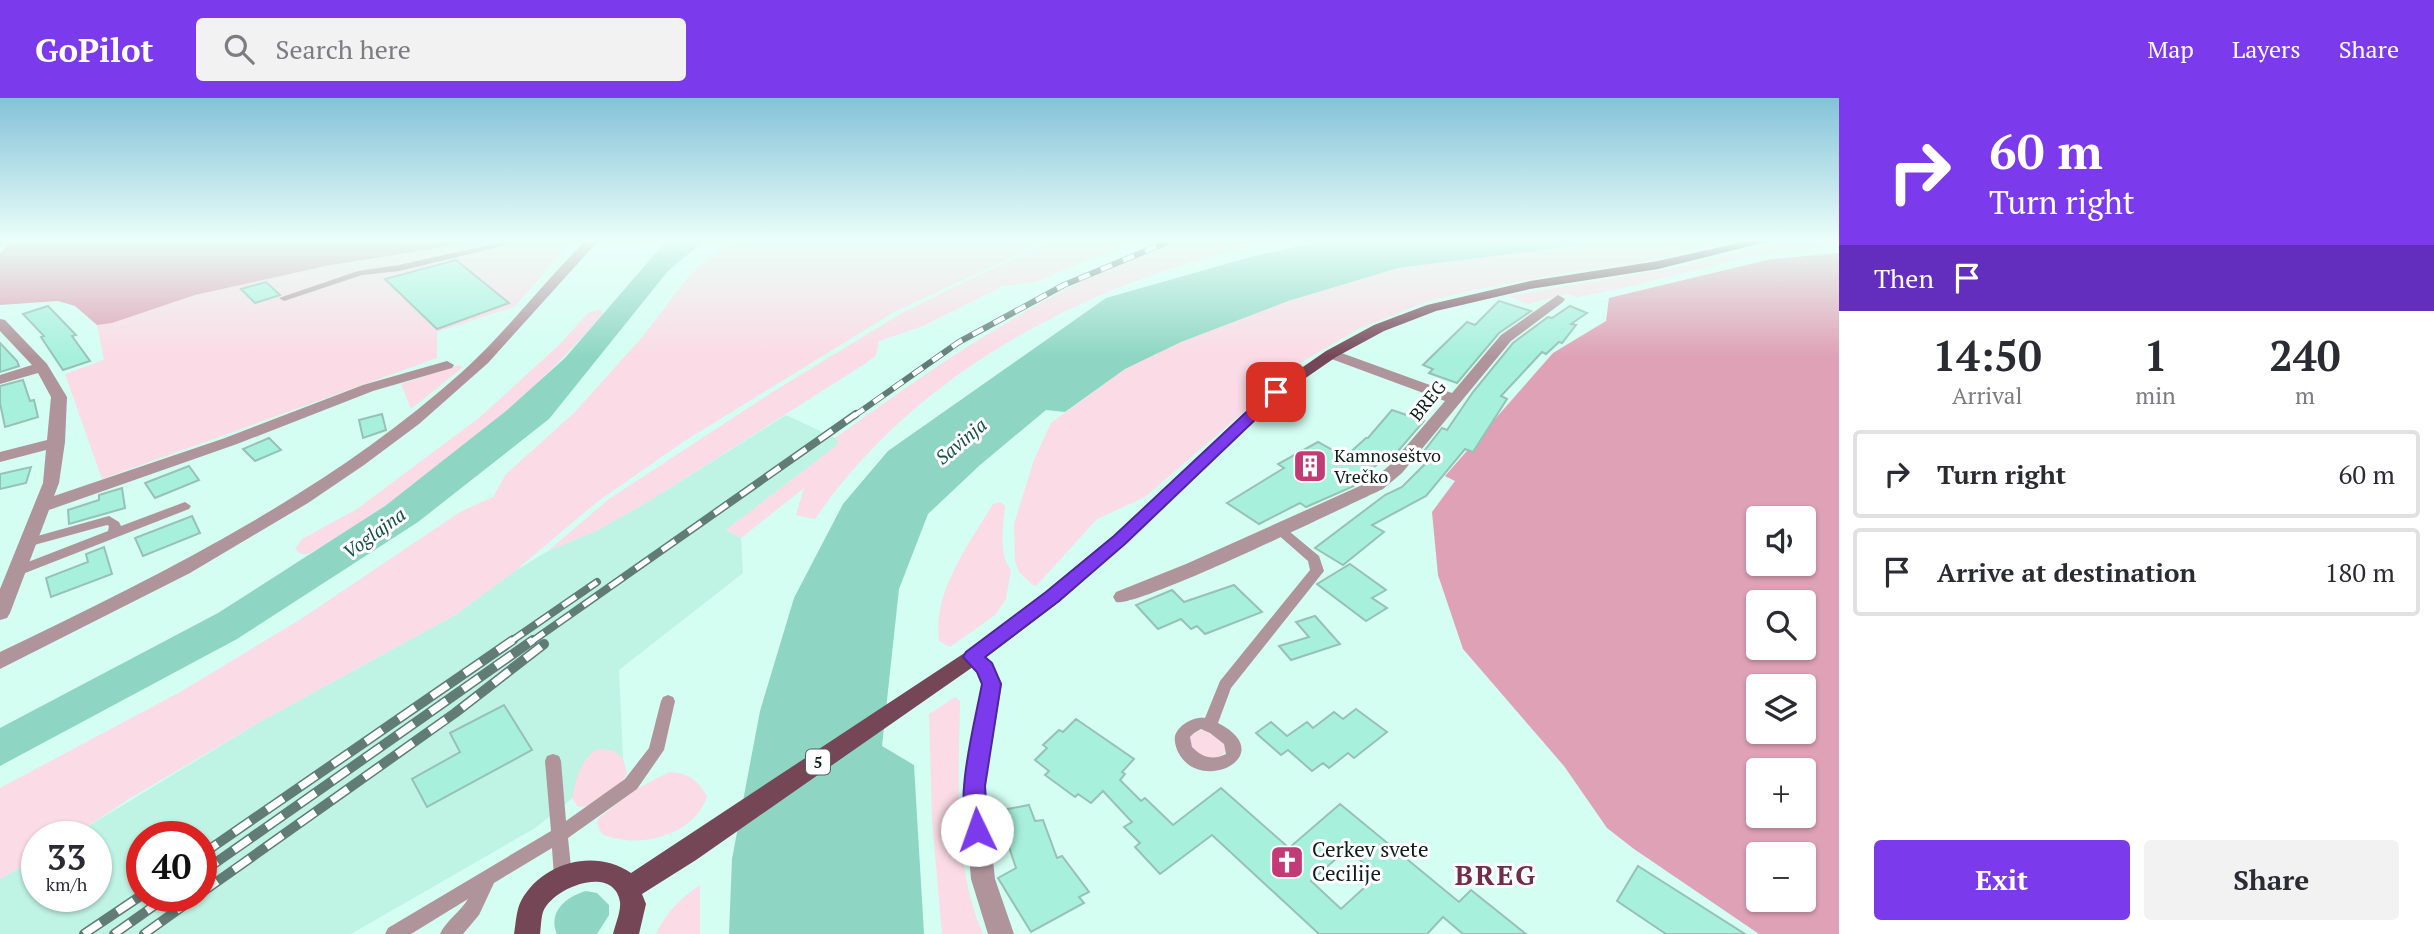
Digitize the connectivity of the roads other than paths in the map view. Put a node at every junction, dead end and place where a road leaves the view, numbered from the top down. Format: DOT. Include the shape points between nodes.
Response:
graph roads {
  1 [pos="342,279"];
  2 [pos="557,279"];
  3 [pos="1568,279"];
  4 [pos="284,298"];
  5 [pos="1558,299"];
  6 [pos="2,327"];
  7 [pos="1331,354"];
  8 [pos="447,365"];
  9 [pos="42,367"];
  10 [pos="0,380"];
  11 [pos="1454,399"];
  12 [pos="57,442"];
  13 [pos="0,457"];
  14 [pos="185,506"];
  15 [pos="41,507"];
  16 [pos="1280,530"];
  17 [pos="114,532"];
  18 [pos="27,542"];
  19 [pos="15,572"];
  20 [pos="1123,597"];
  21 [pos="0,613"];
  22 [pos="0,656"];
  23 [pos="972,657"];
  24 [pos="668,701"];
  25 [pos="1210,724"];
  26 [pos="553,761"];
  27 [pos="558,836"];
  28 [pos="489,877"];
  29 [pos="562,877"];
  30 [pos="629,887"];
  31 [pos="394,934"];
  32 [pos="449,934"];
  33 [pos="527,934"];
  34 [pos="626,934"];
  35 [pos="1001,934"];
  1 -- 4 [label="lane"];
  2 -- 22 [label="street" via="467,375 336,478 191,566"];
  3 -- 7 [label="main road, 5" via="1432,308 1379,328"];
  5 -- 11 [label="street, BREG" via="1506,338"];
  6 -- 9 [label="street"];
  7 -- 11 [label="street"];
  7 -- 23 [label="main road, 5" via="1276,392 1120,540"];
  8 -- 15 [label="street" via="368,388"];
  9 -- 10 [label="street"];
  9 -- 12 [label="street" via="59,397"];
  11 -- 16 [label="street, BREG" via="1377,485"];
  12 -- 13 [label="street"];
  12 -- 15 [label="street" via="51,483"];
  14 -- 17 [label="lane"];
  15 -- 18 [label="street"];
  16 -- 20 [label="street, BREG"];
  16 -- 25 [label="lane" via="1314,559 1317,571 1225,684"];
  17 -- 18 [label="lane" via="115,525 109,520"];
  17 -- 19 [label="lane"];
  18 -- 19 [label="street"];
  19 -- 21 [label="street"];
  23 -- 30 [label="main road, 5"];
  23 -- 35 [label="street" via="985,668 992,684 974,786 983,879"];
  24 -- 27 [label="lane" via="656,750 631,784"];
  26 -- 27 [label="lane"];
  27 -- 28 [label="lane"];
  27 -- 29 [label="lane"];
  28 -- 31 [label="lane"];
  28 -- 32 [label="lane" via="478,903"];
  29 -- 30 [label="main road" via="601,870 620,877"];
  29 -- 33 [label="main road" via="538,899"];
  30 -- 34 [label="main road" via="633,917"];
}
